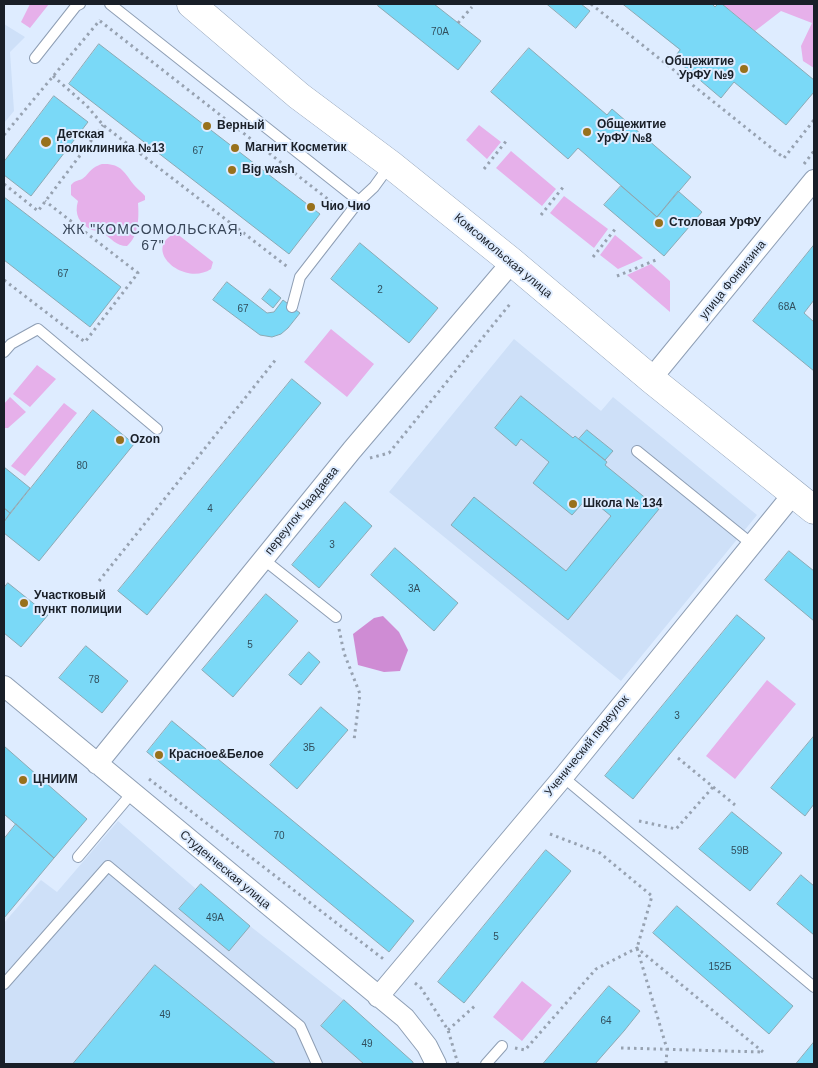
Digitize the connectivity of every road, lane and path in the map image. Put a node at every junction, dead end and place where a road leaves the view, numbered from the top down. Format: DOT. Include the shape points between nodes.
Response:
graph roads {
  1 [pos="80,4"];
  2 [pos="110,4"];
  3 [pos="191,4"];
  4 [pos="591,4"];
  5 [pos="472,7"];
  6 [pos="102,12"];
  7 [pos="100,21"];
  8 [pos="458,23"];
  9 [pos="35,58"];
  10 [pos="54,76"];
  11 [pos="814,120"];
  12 [pos="103,125"];
  13 [pos="4,135"];
  14 [pos="508,140"];
  15 [pos="390,164"];
  16 [pos="484,169"];
  17 [pos="4,184"];
  18 [pos="564,186"];
  19 [pos="812,187"];
  20 [pos="45,202"];
  21 [pos="359,202"];
  22 [pos="348,215"];
  23 [pos="541,215"];
  24 [pos="616,228"];
  25 [pos="593,258"];
  26 [pos="656,260"];
  27 [pos="512,262"];
  28 [pos="617,276"];
  29 [pos="300,277"];
  30 [pos="4,280"];
  31 [pos="510,304"];
  32 [pos="292,306"];
  33 [pos="4,352"];
  34 [pos="277,358"];
  35 [pos="651,379"];
  36 [pos="157,429"];
  37 [pos="637,450"];
  38 [pos="363,460"];
  39 [pos="804,502"];
  40 [pos="753,544"];
  41 [pos="263,559"];
  42 [pos="99,581"];
  43 [pos="336,616"];
  44 [pos="4,686"];
  45 [pos="354,740"];
  46 [pos="678,758"];
  47 [pos="96,764"];
  48 [pos="145,776"];
  49 [pos="563,777"];
  50 [pos="713,787"];
  51 [pos="132,793"];
  52 [pos="735,805"];
  53 [pos="638,822"];
  54 [pos="550,834"];
  55 [pos="78,857"];
  56 [pos="637,948"];
  57 [pos="399,971"];
  58 [pos="4,984"];
  59 [pos="814,987"];
  60 [pos="378,997"];
  61 [pos="477,1004"];
  62 [pos="448,1030"];
  63 [pos="502,1046"];
  64 [pos="621,1048"];
  65 [pos="667,1050"];
  66 [pos="317,1064"];
  67 [pos="436,1064"];
  68 [pos="458,1064"];
  69 [pos="486,1064"];
  70 [pos="666,1064"];
  1 -- 9 [label="lane"];
  2 -- 21 [label="lane"];
  3 -- 15 [label="main road, Комсомольская улица" via="300,96"];
  4 -- 11 [label="path" via="784,158"];
  5 -- 8 [label="path"];
  6 -- 7 [label="path"];
  7 -- 10 [label="path"];
  7 -- 22 [label="path"];
  10 -- 12 [label="path"];
  10 -- 13 [label="path"];
  12 -- 20 [label="path"];
  12 -- 29 [label="path"];
  14 -- 16 [label="path"];
  15 -- 21 [label="lane"];
  15 -- 27 [label="main road, Комсомольская улица"];
  17 -- 20 [label="path" via="38,211"];
  18 -- 23 [label="path"];
  19 -- 35 [label="street, улица Фонвизина"];
  20 -- 30 [label="path" via="138,273 85,342"];
  21 -- 22 [label="lane"];
  22 -- 29 [label="lane"];
  24 -- 25 [label="path"];
  26 -- 28 [label="path"];
  27 -- 35 [label="main road, Комсомольская улица"];
  27 -- 41 [label="street, переулок Чаадаева"];
  29 -- 32 [label="lane"];
  31 -- 38 [label="path" via="389,453"];
  33 -- 36 [label="lane" via="11,344 38,329"];
  34 -- 42 [label="path"];
  35 -- 39 [label="main road, Комсомольская улица"];
  37 -- 40 [label="lane"];
  39 -- 40 [label="street, Ученический переулок"];
  40 -- 49 [label="street, Ученический переулок"];
  41 -- 43 [label="lane"];
  41 -- 47 [label="street, переулок Чаадаева"];
  43 -- 45 [label="path" via="344,653 360,694"];
  44 -- 47 [label="street, Студенческая улица"];
  46 -- 50 [label="path"];
  47 -- 51 [label="street, Студенческая улица"];
  48 -- 57 [label="path"];
  49 -- 57 [label="street, Ученический переулок"];
  49 -- 59 [label="lane"];
  50 -- 52 [label="path"];
  50 -- 53 [label="path" via="676,829"];
  51 -- 55 [label="lane"];
  51 -- 60 [label="street, Студенческая улица"];
  54 -- 56 [label="path" via="600,853 652,896"];
  56 -- 63 [label="path" via="596,969 525,1050"];
  56 -- 65 [label="path"];
  56 -- 65 [label="path" via="763,1052"];
  57 -- 60 [label="street, Ученический переулок"];
  57 -- 62 [label="path" via="421,988"];
  58 -- 66 [label="lane" via="108,866 300,1026"];
  60 -- 67 [label="street, Студенческая улица" via="405,1018 427,1046"];
  61 -- 62 [label="path"];
  62 -- 68 [label="path"];
  63 -- 69 [label="lane"];
  64 -- 65 [label="path"];
  65 -- 70 [label="path"];
}
